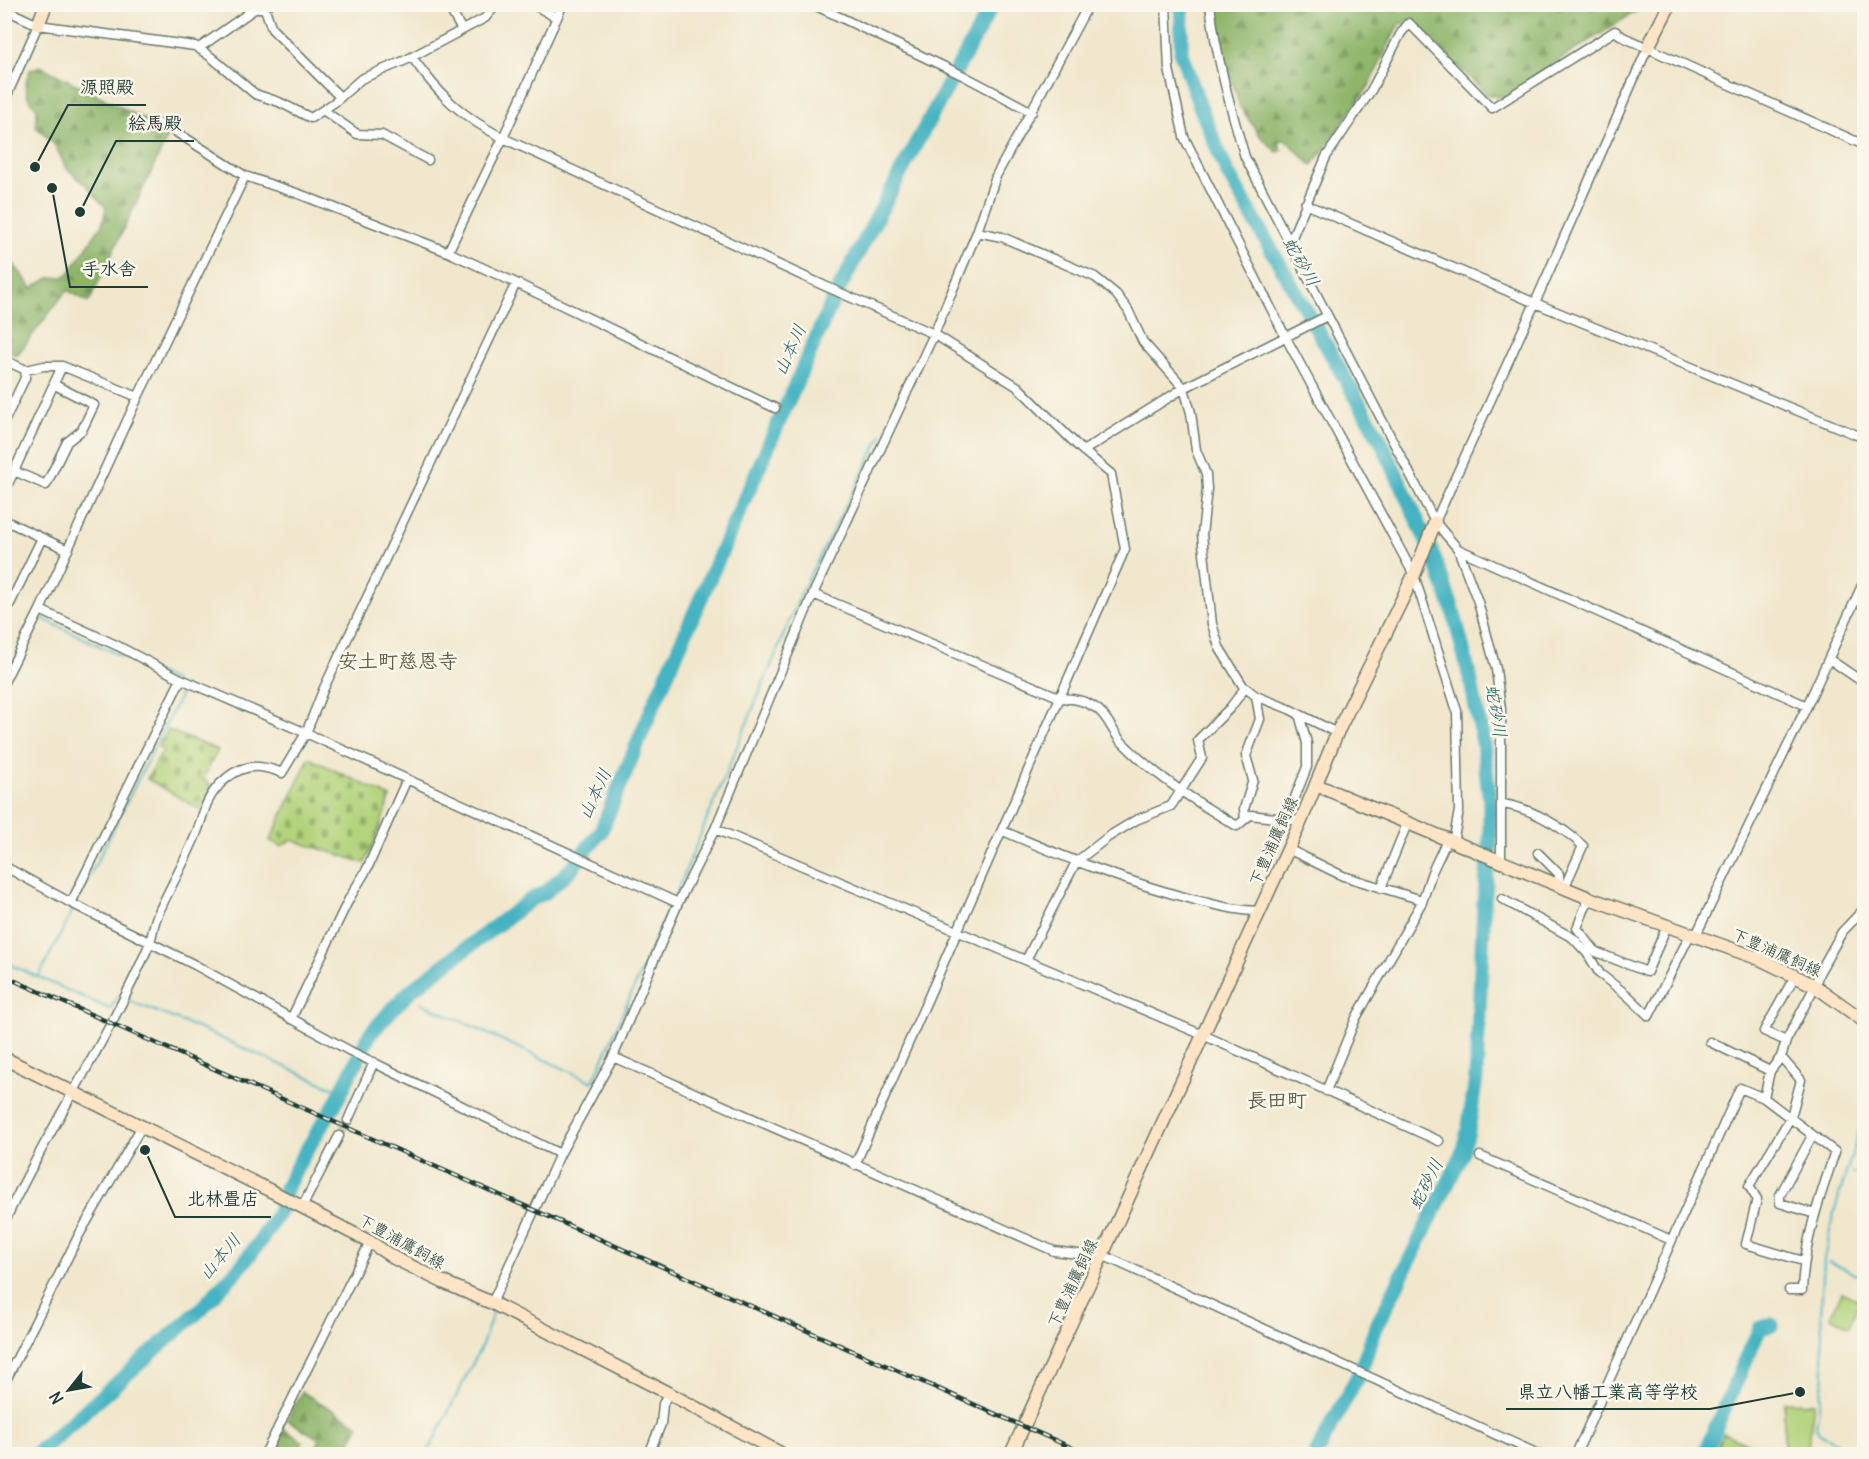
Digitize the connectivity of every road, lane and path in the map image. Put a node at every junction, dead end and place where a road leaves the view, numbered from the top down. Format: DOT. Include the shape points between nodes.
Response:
graph roads {
  1 [pos="46,4"];
  2 [pos="447,4"];
  3 [pos="497,4"];
  4 [pos="533,4"];
  5 [pos="563,4"];
  6 [pos="812,4"];
  7 [pos="1089,4"];
  8 [pos="1166,4"];
  9 [pos="1210,4"];
  10 [pos="267,5"];
  11 [pos="1666,6"];
  12 [pos="4,9"];
  13 [pos="557,18"];
  14 [pos="38,25"];
  15 [pos="462,30"];
  16 [pos="1648,47"];
  17 [pos="199,48"];
  18 [pos="412,57"];
  19 [pos="340,97"];
  20 [pos="4,102"];
  21 [pos="323,110"];
  22 [pos="1032,112"];
  23 [pos="154,122"];
  24 [pos="503,138"];
  25 [pos="1864,145"];
  26 [pos="428,160"];
  27 [pos="245,176"];
  28 [pos="1305,204"];
  29 [pos="977,232"];
  30 [pos="1290,243"];
  31 [pos="448,252"];
  32 [pos="516,283"];
  33 [pos="1535,303"];
  34 [pos="1327,316"];
  35 [pos="934,334"];
  36 [pos="1285,336"];
  37 [pos="4,360"];
  38 [pos="62,366"];
  39 [pos="26,370"];
  40 [pos="55,385"];
  41 [pos="1184,388"];
  42 [pos="138,397"];
  43 [pos="775,408"];
  44 [pos="4,422"];
  45 [pos="1864,438"];
  46 [pos="1083,451"];
  47 [pos="14,471"];
  48 [pos="4,493"];
  49 [pos="4,520"];
  50 [pos="1435,522"];
  51 [pos="42,538"];
  52 [pos="1458,549"];
  53 [pos="68,550"];
  54 [pos="1414,575"];
  55 [pos="1864,581"];
  56 [pos="813,594"];
  57 [pos="40,610"];
  58 [pos="4,616"];
  59 [pos="1828,659"];
  60 [pos="181,679"];
  61 [pos="4,682"];
  62 [pos="1864,683"];
  63 [pos="1245,688"];
  64 [pos="1256,696"];
  65 [pos="1061,698"];
  66 [pos="1807,706"];
  67 [pos="1299,714"];
  68 [pos="306,733"];
  69 [pos="1337,733"];
  70 [pos="1306,767"];
  71 [pos="407,779"];
  72 [pos="1316,785"];
  73 [pos="1181,790"];
  74 [pos="1502,804"];
  75 [pos="1245,819"];
  76 [pos="1286,820"];
  77 [pos="1301,821"];
  78 [pos="1407,824"];
  79 [pos="715,829"];
  80 [pos="1003,831"];
  81 [pos="1450,841"];
  82 [pos="1288,849"];
  83 [pos="1538,853"];
  84 [pos="1076,862"];
  85 [pos="1501,863"];
  86 [pos="4,866"];
  87 [pos="1561,886"];
  88 [pos="1381,888"];
  89 [pos="1589,898"];
  90 [pos="1502,899"];
  91 [pos="1422,900"];
  92 [pos="71,903"];
  93 [pos="678,903"];
  94 [pos="1864,909"];
  95 [pos="1259,911"];
  96 [pos="1667,926"];
  97 [pos="957,932"];
  98 [pos="1693,934"];
  99 [pos="150,942"];
  100 [pos="1026,960"];
  101 [pos="1795,976"];
  102 [pos="1815,986"];
  103 [pos="291,1019"];
  104 [pos="1864,1021"];
  105 [pos="1203,1035"];
  106 [pos="1786,1041"];
  107 [pos="1710,1042"];
  108 [pos="613,1057"];
  109 [pos="1781,1057"];
  110 [pos="4,1058"];
  111 [pos="372,1061"];
  112 [pos="1770,1071"];
  113 [pos="1326,1090"];
  114 [pos="73,1093"];
  115 [pos="1764,1098"];
  116 [pos="1791,1117"];
  117 [pos="348,1120"];
  118 [pos="142,1126"];
  119 [pos="339,1136"];
  120 [pos="1812,1136"];
  121 [pos="1439,1141"];
  122 [pos="560,1154"];
  123 [pos="1480,1156"];
  124 [pos="855,1165"];
  125 [pos="298,1204"];
  126 [pos="7,1212"];
  127 [pos="1815,1214"];
  128 [pos="4,1223"];
  129 [pos="1671,1240"];
  130 [pos="370,1242"];
  131 [pos="1102,1257"];
  132 [pos="1803,1261"];
  133 [pos="1789,1290"];
  134 [pos="492,1303"];
  135 [pos="4,1384"];
  136 [pos="668,1393"];
  137 [pos="265,1455"];
  138 [pos="649,1455"];
  139 [pos="782,1455"];
  140 [pos="1011,1455"];
  141 [pos="1538,1455"];
  142 [pos="1576,1455"];
  1 -- 14 [label="main road"];
  2 -- 15 [label="street"];
  3 -- 15 [label="street" via="485,18"];
  4 -- 13 [label="street"];
  5 -- 13 [label="street"];
  6 -- 22 [label="street"];
  7 -- 22 [label="street"];
  8 -- 36 [label="street" via="1169,69 1185,137"];
  9 -- 30 [label="street" via="1215,45 1245,157"];
  10 -- 17 [label="street"];
  10 -- 19 [label="street" via="272,29"];
  11 -- 16 [label="main road"];
  12 -- 14 [label="street"];
  13 -- 24 [label="street"];
  14 -- 17 [label="street"];
  14 -- 20 [label="street"];
  15 -- 18 [label="street"];
  16 -- 25 [label="street"];
  16 -- 28 [label="street" via="1615,31 1492,108 1409,23 1372,89 1326,157"];
  16 -- 33 [label="street"];
  17 -- 21 [label="street" via="255,94 311,118"];
  18 -- 19 [label="street" via="361,79"];
  18 -- 24 [label="street" via="457,109"];
  19 -- 21 [label="street"];
  21 -- 26 [label="street" via="357,134 382,135"];
  22 -- 29 [label="street" via="996,176"];
  23 -- 27 [label="street"];
  24 -- 31 [label="street"];
  24 -- 35 [label="street"];
  27 -- 31 [label="street"];
  27 -- 42 [label="street"];
  28 -- 30 [label="street"];
  28 -- 33 [label="street"];
  29 -- 35 [label="street"];
  29 -- 41 [label="street" via="1002,237 1095,277 1116,294 1143,342"];
  30 -- 34 [label="street"];
  31 -- 32 [label="street"];
  32 -- 43 [label="street"];
  32 -- 68 [label="street"];
  33 -- 45 [label="street"];
  33 -- 50 [label="street"];
  34 -- 36 [label="street"];
  34 -- 50 [label="street"];
  35 -- 46 [label="street" via="1018,387"];
  35 -- 56 [label="street"];
  36 -- 41 [label="street"];
  36 -- 54 [label="street"];
  37 -- 39 [label="street"];
  38 -- 39 [label="street"];
  38 -- 40 [label="street"];
  38 -- 42 [label="street"];
  39 -- 44 [label="street"];
  40 -- 47 [label="street"];
  40 -- 47 [label="street" via="94,405 82,430 68,442 46,485"];
  41 -- 46 [label="street"];
  41 -- 63 [label="street" via="1196,450 1206,474 1202,535 1212,624 1223,655"];
  42 -- 53 [label="street"];
  46 -- 65 [label="street" via="1111,474 1125,549"];
  47 -- 48 [label="street"];
  49 -- 51 [label="street"];
  50 -- 52 [label="street"];
  50 -- 54 [label="main road"];
  51 -- 53 [label="street"];
  51 -- 58 [label="street"];
  52 -- 66 [label="street"];
  52 -- 74 [label="street" via="1478,602 1496,669 1501,710"];
  53 -- 57 [label="street"];
  54 -- 69 [label="main road"];
  54 -- 81 [label="street" via="1457,711 1459,812"];
  55 -- 59 [label="street"];
  56 -- 65 [label="street"];
  56 -- 79 [label="street"];
  57 -- 60 [label="street"];
  57 -- 61 [label="street"];
  59 -- 62 [label="street"];
  59 -- 66 [label="street"];
  60 -- 68 [label="street"];
  60 -- 92 [label="street"];
  63 -- 64 [label="street"];
  63 -- 73 [label="street" via="1198,740 1202,758"];
  64 -- 67 [label="street"];
  64 -- 75 [label="street" via="1260,719 1246,756 1253,780"];
  65 -- 73 [label="street" via="1083,700 1099,710 1121,741"];
  65 -- 80 [label="street"];
  66 -- 98 [label="street"];
  67 -- 69 [label="street"];
  67 -- 70 [label="street" via="1307,743"];
  68 -- 71 [label="street"];
  68 -- 99 [label="street" via="282,773 263,766 243,768 213,792 156,917"];
  69 -- 72 [label="main road"];
  70 -- 72 [label="street"];
  70 -- 76 [label="street"];
  71 -- 93 [label="street"];
  71 -- 103 [label="street" via="367,869"];
  72 -- 77 [label="main road, 下豊浦鷹飼線"];
  72 -- 78 [label="main road, 下豊浦鷹飼線"];
  73 -- 75 [label="street" via="1237,826"];
  73 -- 84 [label="street" via="1171,806 1136,820"];
  74 -- 85 [label="street"];
  74 -- 87 [label="street" via="1518,806 1541,817 1583,846"];
  75 -- 76 [label="street" via="1250,815"];
  76 -- 77 [label="street"];
  77 -- 82 [label="main road, 下豊浦鷹飼線"];
  78 -- 81 [label="main road, 下豊浦鷹飼線"];
  78 -- 88 [label="street"];
  79 -- 93 [label="street"];
  79 -- 97 [label="street"];
  80 -- 84 [label="street"];
  80 -- 97 [label="street"];
  81 -- 85 [label="main road, 下豊浦鷹飼線"];
  81 -- 91 [label="street"];
  82 -- 88 [label="street" via="1342,876"];
  82 -- 95 [label="main road, 下豊浦鷹飼線"];
  83 -- 87 [label="street" via="1558,874"];
  84 -- 95 [label="street" via="1163,891 1240,911"];
  84 -- 100 [label="street"];
  85 -- 87 [label="main road, 下豊浦鷹飼線"];
  86 -- 92 [label="street"];
  87 -- 89 [label="main road, 下豊浦鷹飼線"];
  88 -- 91 [label="street"];
  89 -- 96 [label="main road, 下豊浦鷹飼線"];
  89 -- 96 [label="street" via="1577,928 1596,952 1647,972"];
  90 -- 98 [label="street" via="1573,938 1600,975 1649,1016"];
  91 -- 113 [label="street" via="1356,1018"];
  92 -- 99 [label="street"];
  93 -- 108 [label="street"];
  94 -- 102 [label="street" via="1842,932"];
  95 -- 105 [label="main road, 下豊浦鷹飼線"];
  96 -- 98 [label="main road, 下豊浦鷹飼線"];
  97 -- 100 [label="street"];
  97 -- 124 [label="street"];
  98 -- 101 [label="main road, 下豊浦鷹飼線"];
  99 -- 103 [label="street"];
  99 -- 114 [label="street"];
  100 -- 105 [label="street"];
  101 -- 102 [label="main road, 下豊浦鷹飼線"];
  101 -- 106 [label="street" via="1764,1031"];
  102 -- 104 [label="main road, 下豊浦鷹飼線"];
  102 -- 106 [label="street"];
  103 -- 111 [label="street"];
  105 -- 113 [label="street"];
  105 -- 131 [label="main road, 下豊浦鷹飼線"];
  106 -- 109 [label="street"];
  107 -- 112 [label="street"];
  108 -- 122 [label="street"];
  108 -- 124 [label="street"];
  109 -- 112 [label="street"];
  109 -- 116 [label="street" via="1801,1080"];
  110 -- 114 [label="main road, 下豊浦鷹飼線"];
  111 -- 117 [label="street"];
  111 -- 122 [label="street"];
  112 -- 115 [label="street"];
  113 -- 121 [label="street"];
  114 -- 118 [label="main road, 下豊浦鷹飼線"];
  114 -- 126 [label="street"];
  115 -- 116 [label="street"];
  115 -- 129 [label="street" via="1740,1088"];
  116 -- 120 [label="street"];
  116 -- 132 [label="street" via="1749,1186 1757,1199 1746,1244"];
  118 -- 125 [label="main road, 下豊浦鷹飼線"];
  118 -- 135 [label="street" via="79,1235"];
  119 -- 125 [label="street"];
  120 -- 127 [label="street" via="1835,1152"];
  120 -- 127 [label="street" via="1780,1195 1780,1203"];
  122 -- 134 [label="street"];
  123 -- 129 [label="street"];
  124 -- 131 [label="street" via="1054,1251"];
  125 -- 130 [label="main road, 下豊浦鷹飼線"];
  126 -- 128 [label="street"];
  127 -- 132 [label="street"];
  129 -- 142 [label="street"];
  130 -- 134 [label="main road, 下豊浦鷹飼線" via="394,1258"];
  130 -- 137 [label="street"];
  131 -- 140 [label="main road, 下豊浦鷹飼線"];
  131 -- 141 [label="street"];
  132 -- 133 [label="street" via="1802,1290"];
  134 -- 136 [label="main road, 下豊浦鷹飼線"];
  136 -- 138 [label="street"];
  136 -- 139 [label="main road, 下豊浦鷹飼線"];
}
